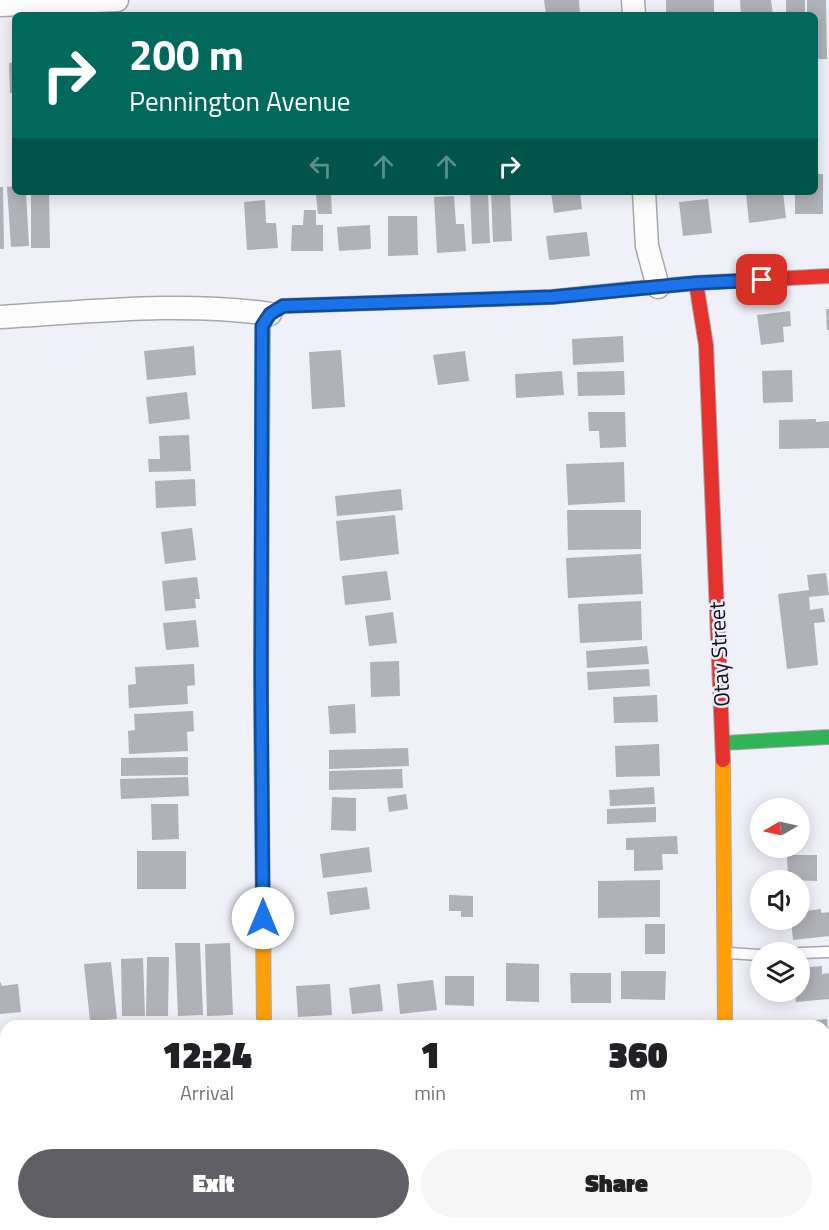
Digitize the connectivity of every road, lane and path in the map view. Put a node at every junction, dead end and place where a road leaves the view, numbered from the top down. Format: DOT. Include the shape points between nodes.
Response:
graph roads {
  1 [pos="117,0"];
  2 [pos="0,5"];
  3 [pos="644,195"];
  4 [pos="829,276"];
  5 [pos="696,283"];
  6 [pos="658,287"];
  7 [pos="270,314"];
  8 [pos="0,317"];
  9 [pos="829,737"];
  10 [pos="723,742"];
  11 [pos="829,952"];
  12 [pos="725,953"];
  13 [pos="810,953"];
  14 [pos="750,954"];
  15 [pos="264,1020"];
  16 [pos="725,1020"];
  1 -- 2 [label="street"];
  3 -- 6 [label="street" via="647,246"];
  4 -- 5 [label="street"];
  5 -- 6 [label="street"];
  5 -- 10 [label="street, Otay Street" via="706,345"];
  6 -- 7 [label="street" via="552,297 283,306"];
  7 -- 8 [label="street" via="179,307"];
  7 -- 15 [label="street" via="262,326"];
  9 -- 10 [label="street"];
  10 -- 12 [label="street, Otay Street"];
  11 -- 13 [label="lane"];
  12 -- 14 [label="lane"];
  12 -- 16 [label="street, Otay Street"];
}
